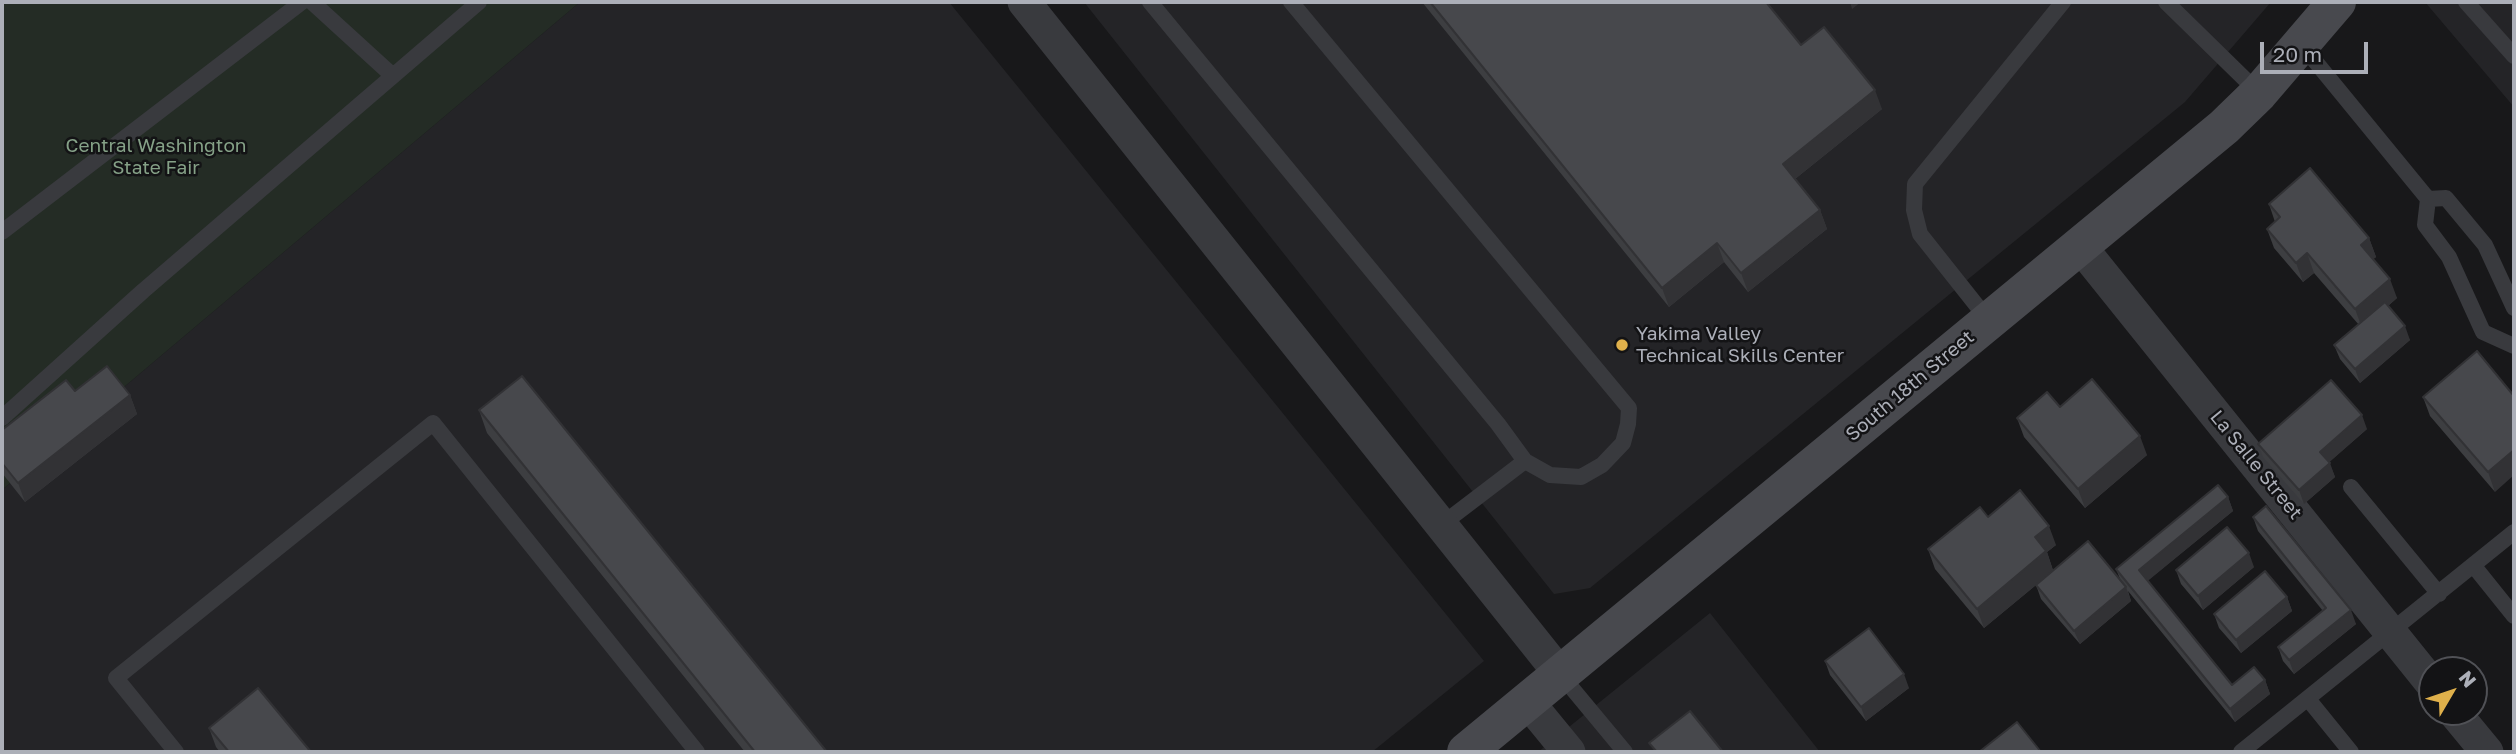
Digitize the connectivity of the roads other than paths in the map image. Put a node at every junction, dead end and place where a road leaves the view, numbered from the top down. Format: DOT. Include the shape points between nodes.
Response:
graph roads {
  1 [pos="302,2"];
  2 [pos="312,2"];
  3 [pos="479,2"];
  4 [pos="1024,2"];
  5 [pos="1150,2"];
  6 [pos="1291,2"];
  7 [pos="2063,2"];
  8 [pos="2166,2"];
  9 [pos="2337,2"];
  10 [pos="2466,2"];
  11 [pos="2301,44"];
  12 [pos="2514,56"];
  13 [pos="393,76"];
  14 [pos="2259,93"];
  15 [pos="2428,199"];
  16 [pos="2,232"];
  17 [pos="2080,246"];
  18 [pos="2514,308"];
  19 [pos="1989,321"];
  20 [pos="2514,346"];
  21 [pos="2,418"];
  22 [pos="1525,461"];
  23 [pos="2351,487"];
  24 [pos="1441,526"];
  25 [pos="2514,532"];
  26 [pos="2473,565"];
  27 [pos="2439,594"];
  28 [pos="2514,616"];
  29 [pos="2391,633"];
  30 [pos="2418,667"];
  31 [pos="1561,675"];
  32 [pos="2308,699"];
  33 [pos="1528,702"];
  34 [pos="2466,726"];
  35 [pos="176,752"];
  36 [pos="697,752"];
  37 [pos="1466,752"];
  38 [pos="1569,752"];
  39 [pos="1625,752"];
  40 [pos="2241,752"];
  41 [pos="2351,752"];
  42 [pos="2487,752"];
  1 -- 16 [label="lane"];
  2 -- 13 [label="lane"];
  3 -- 13 [label="lane"];
  4 -- 24 [label="street"];
  5 -- 22 [label="lane"];
  6 -- 22 [label="lane" via="1629,408 1623,443 1602,465 1581,477 1550,475"];
  7 -- 19 [label="lane" via="1915,184 1914,210 1920,234"];
  8 -- 14 [label="lane"];
  9 -- 11 [label="street, South 18th Street"];
  10 -- 12 [label="lane"];
  11 -- 14 [label="street, South 18th Street"];
  11 -- 15 [label="lane"];
  13 -- 21 [label="lane"];
  14 -- 17 [label="street, South 18th Street"];
  15 -- 18 [label="lane" via="2445,198 2486,246"];
  15 -- 20 [label="lane" via="2425,225 2449,257 2483,332"];
  17 -- 19 [label="street, South 18th Street"];
  17 -- 29 [label="street, La Salle Street"];
  19 -- 31 [label="street, South 18th Street"];
  22 -- 24 [label="lane"];
  23 -- 27 [label="lane"];
  24 -- 31 [label="street"];
  25 -- 26 [label="lane"];
  26 -- 27 [label="lane"];
  26 -- 28 [label="lane"];
  27 -- 29 [label="lane"];
  29 -- 30 [label="street, La Salle Street"];
  29 -- 32 [label="lane"];
  31 -- 33 [label="street, South 18th Street"];
  31 -- 39 [label="lane"];
  32 -- 40 [label="lane"];
  32 -- 41 [label="lane"];
  33 -- 37 [label="street, South 18th Street"];
  33 -- 38 [label="street"];
  34 -- 42 [label="street"];
  35 -- 36 [label="lane" via="116,678 433,423"];
}
